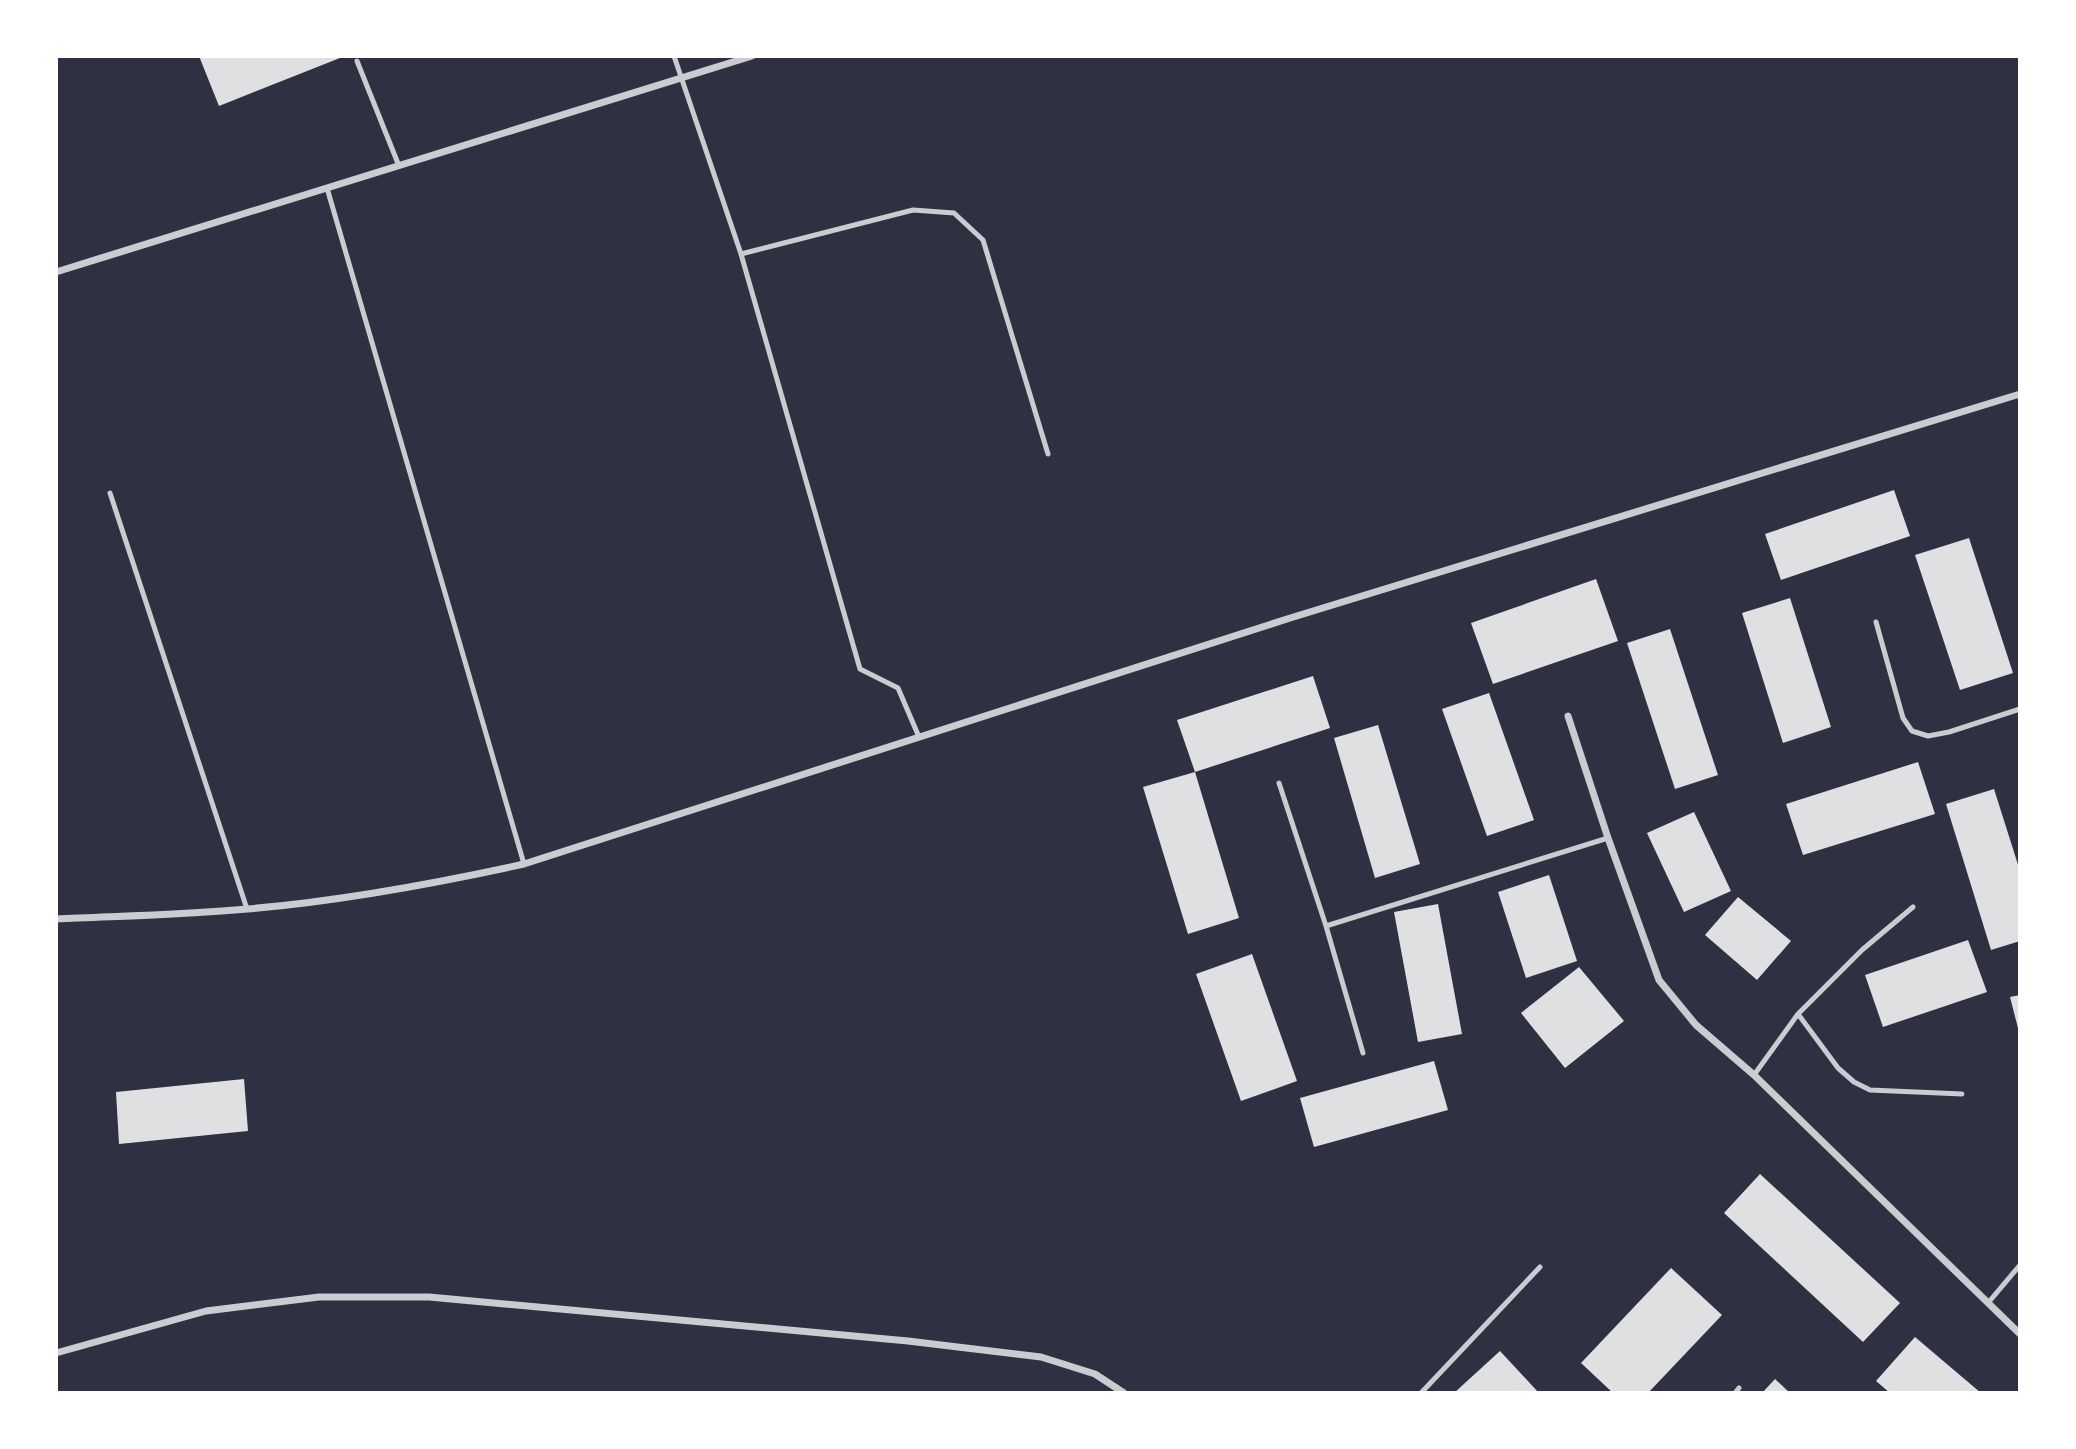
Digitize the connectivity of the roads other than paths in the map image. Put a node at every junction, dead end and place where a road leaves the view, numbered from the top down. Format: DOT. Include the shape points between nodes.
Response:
graph roads {
  1 [pos="674,56"];
  2 [pos="752,56"];
  3 [pos="357,61"];
  4 [pos="682,79"];
  5 [pos="399,166"];
  6 [pos="327,188"];
  7 [pos="741,254"];
  8 [pos="56,272"];
  9 [pos="2020,394"];
  10 [pos="1048,454"];
  11 [pos="110,493"];
  12 [pos="1876,622"];
  13 [pos="2020,709"];
  14 [pos="1568,716"];
  15 [pos="919,737"];
  16 [pos="1279,783"];
  17 [pos="1608,838"];
  18 [pos="524,863"];
  19 [pos="1913,907"];
  20 [pos="247,909"];
  21 [pos="56,919"];
  22 [pos="1326,926"];
  23 [pos="1798,1014"];
  24 [pos="1363,1054"];
  25 [pos="1754,1075"];
  26 [pos="1962,1094"];
  27 [pos="2020,1265"];
  28 [pos="1541,1267"];
  29 [pos="1988,1303"];
  30 [pos="2020,1334"];
  31 [pos="56,1353"];
  32 [pos="1125,1393"];
  33 [pos="1421,1393"];
  1 -- 4 [label="lane"];
  2 -- 4 [label="street"];
  3 -- 5 [label="lane"];
  4 -- 5 [label="street"];
  4 -- 7 [label="lane"];
  5 -- 6 [label="street"];
  6 -- 8 [label="street"];
  6 -- 18 [label="lane"];
  7 -- 10 [label="lane" via="913,210 954,213 983,240"];
  7 -- 15 [label="lane" via="860,668 898,688"];
  9 -- 15 [label="street"];
  11 -- 20 [label="lane"];
  12 -- 13 [label="lane" via="1903,718 1912,731 1939,734"];
  14 -- 17 [label="street"];
  15 -- 18 [label="street"];
  16 -- 22 [label="lane"];
  17 -- 22 [label="lane"];
  17 -- 25 [label="street" via="1658,980 1696,1025"];
  18 -- 20 [label="street" via="429,885"];
  19 -- 23 [label="lane"];
  20 -- 21 [label="street"];
  22 -- 24 [label="lane"];
  23 -- 25 [label="lane"];
  23 -- 26 [label="lane" via="1838,1068 1870,1090"];
  25 -- 29 [label="street"];
  27 -- 29 [label="lane"];
  28 -- 33 [label="lane"];
  29 -- 30 [label="street"];
  31 -- 32 [label="street" via="206,1311 320,1297 429,1297 1041,1357 1096,1374"];
}
